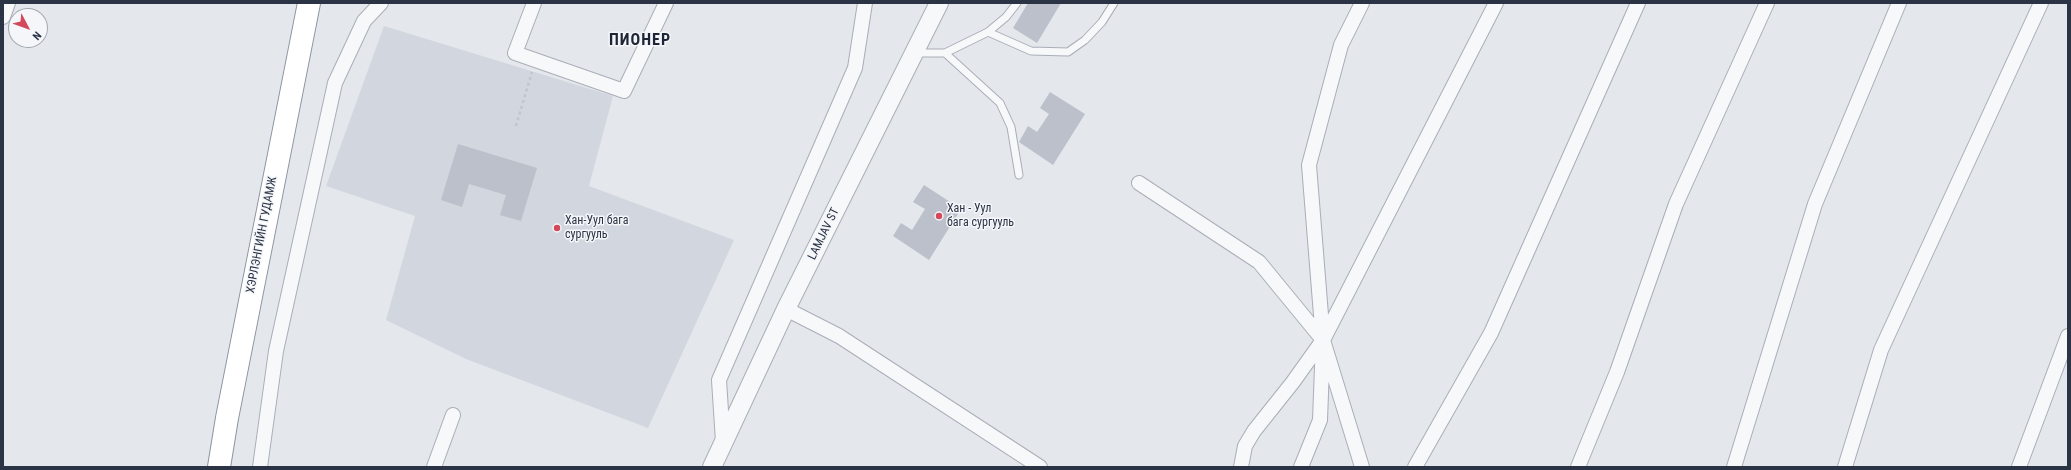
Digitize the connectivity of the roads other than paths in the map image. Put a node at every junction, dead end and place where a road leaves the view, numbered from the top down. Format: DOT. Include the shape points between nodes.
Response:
graph roads {
  1 [pos="8,3"];
  2 [pos="309,3"];
  3 [pos="381,3"];
  4 [pos="534,3"];
  5 [pos="666,3"];
  6 [pos="865,3"];
  7 [pos="939,3"];
  8 [pos="1017,3"];
  9 [pos="1114,3"];
  10 [pos="1362,3"];
  11 [pos="1496,3"];
  12 [pos="1638,3"];
  13 [pos="1767,3"];
  14 [pos="1899,3"];
  15 [pos="2041,3"];
  16 [pos="3,17"];
  17 [pos="988,32"];
  18 [pos="914,52"];
  19 [pos="945,53"];
  20 [pos="1019,175"];
  21 [pos="1139,183"];
  22 [pos="786,309"];
  23 [pos="2068,339"];
  24 [pos="1323,340"];
  25 [pos="453,416"];
  26 [pos="723,442"];
  27 [pos="219,467"];
  28 [pos="260,467"];
  29 [pos="434,467"];
  30 [pos="712,467"];
  31 [pos="1040,467"];
  32 [pos="1241,467"];
  33 [pos="1301,467"];
  34 [pos="1362,467"];
  35 [pos="1415,467"];
  36 [pos="1578,467"];
  37 [pos="1734,467"];
  38 [pos="1845,467"];
  39 [pos="2019,467"];
  1 -- 16 [label="street"];
  2 -- 27 [label="highway, ХЭРЛЭНГИЙН ГУДАМЖ" via="228,410"];
  3 -- 28 [label="street" via="364,21 335,83 276,351"];
  4 -- 5 [label="street" via="515,53 624,91"];
  6 -- 26 [label="street" via="855,68 719,380"];
  7 -- 18 [label="street, LAMJAV ST"];
  8 -- 17 [label="lane" via="1006,17"];
  9 -- 17 [label="lane" via="1086,40 1068,52 1031,51"];
  10 -- 24 [label="street" via="1341,45 1309,165"];
  11 -- 24 [label="street"];
  12 -- 35 [label="street" via="1491,333"];
  13 -- 36 [label="street" via="1676,204 1617,372"];
  14 -- 37 [label="street" via="1815,204"];
  15 -- 38 [label="street" via="1881,350"];
  17 -- 19 [label="lane"];
  18 -- 19 [label="lane"];
  18 -- 22 [label="street, LAMJAV ST"];
  19 -- 20 [label="lane" via="1000,103 1010,127"];
  21 -- 24 [label="street" via="1259,262"];
  22 -- 26 [label="street, LAMJAV ST"];
  22 -- 31 [label="street" via="839,336"];
  23 -- 39 [label="street"];
  24 -- 32 [label="street" via="1294,382 1254,431 1245,446"];
  24 -- 33 [label="street" via="1320,420"];
  24 -- 34 [label="street"];
  25 -- 29 [label="street"];
  26 -- 30 [label="street, LAMJAV ST"];
}
